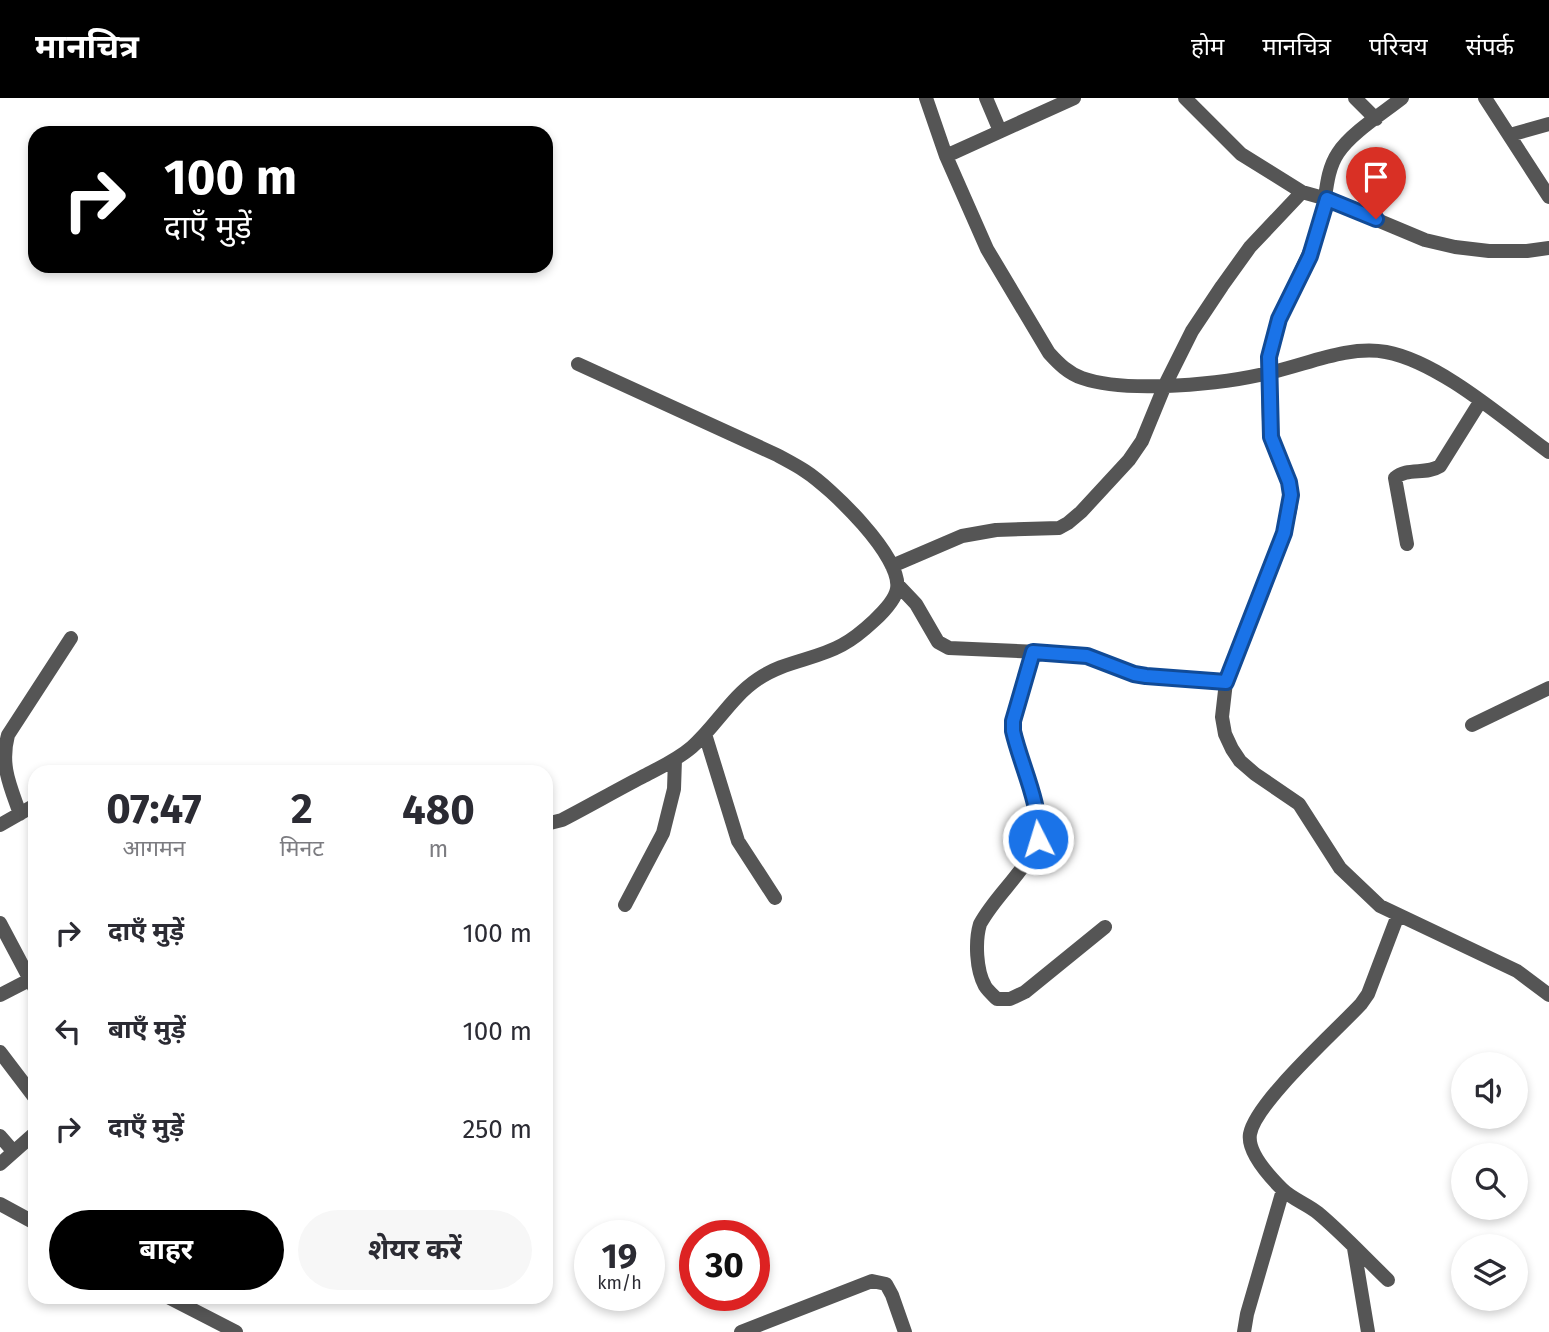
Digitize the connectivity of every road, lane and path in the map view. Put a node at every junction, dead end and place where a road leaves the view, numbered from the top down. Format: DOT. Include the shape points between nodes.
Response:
graph roads {
  1 [pos="926,98"];
  2 [pos="986,98"];
  3 [pos="1074,98"];
  4 [pos="1185,98"];
  5 [pos="1355,98"];
  6 [pos="1402,98"];
  7 [pos="1485,98"];
  8 [pos="1376,119"];
  9 [pos="1549,124"];
  10 [pos="1000,131"];
  11 [pos="1510,135"];
  12 [pos="946,156"];
  13 [pos="1302,192"];
  14 [pos="1549,197"];
  15 [pos="1327,199"];
  16 [pos="1549,248"];
  17 [pos="578,364"];
  18 [pos="1268,373"];
  19 [pos="1165,385"];
  20 [pos="1480,402"];
  21 [pos="1549,452"];
  22 [pos="1407,544"];
  23 [pos="892,566"];
  24 [pos="898,585"];
  25 [pos="71,638"];
  26 [pos="1033,652"];
  27 [pos="1226,682"];
  28 [pos="1549,688"];
  29 [pos="1472,725"];
  30 [pos="705,734"];
  31 [pos="675,759"];
  32 [pos="28,809"];
  33 [pos="20,814"];
  34 [pos="553,822"];
  35 [pos="0,825"];
  36 [pos="775,898"];
  37 [pos="625,905"];
  38 [pos="1398,915"];
  39 [pos="0,923"];
  40 [pos="1105,927"];
  41 [pos="28,972"];
  42 [pos="28,984"];
  43 [pos="0,995"];
  44 [pos="1549,995"];
  45 [pos="0,1052"];
  46 [pos="28,1089"];
  47 [pos="0,1136"];
  48 [pos="28,1139"];
  49 [pos="13,1151"];
  50 [pos="0,1164"];
  51 [pos="1283,1190"];
  52 [pos="0,1204"];
  53 [pos="28,1219"];
  54 [pos="1354,1248"];
  55 [pos="1388,1280"];
  56 [pos="185,1304"];
  57 [pos="236,1332"];
  58 [pos="741,1332"];
  59 [pos="905,1332"];
  60 [pos="1244,1332"];
  61 [pos="1368,1332"];
  1 -- 12 [label="street"];
  2 -- 10 [label="street"];
  3 -- 10 [label="street"];
  4 -- 13 [label="street" via="1241,154"];
  5 -- 8 [label="street"];
  6 -- 8 [label="street"];
  7 -- 11 [label="street"];
  8 -- 15 [label="street" via="1339,150 1327,181"];
  9 -- 11 [label="street"];
  10 -- 12 [label="street"];
  11 -- 14 [label="street"];
  12 -- 19 [label="street" via="987,249 1062,368 1103,384"];
  13 -- 15 [label="street"];
  13 -- 19 [label="street" via="1238,262 1192,331"];
  15 -- 16 [label="street" via="1425,240 1455,247 1489,251"];
  15 -- 18 [label="street" via="1310,256 1279,319"];
  17 -- 23 [label="street" via="805,471 855,515"];
  18 -- 19 [label="street"];
  18 -- 20 [label="street" via="1369,350 1433,371"];
  18 -- 27 [label="street" via="1271,437 1289,482 1290,508"];
  19 -- 23 [label="street" via="1129,460 1068,523 1048,529 962,536"];
  20 -- 21 [label="street"];
  20 -- 22 [label="street" via="1440,466 1395,478"];
  23 -- 24 [label="street"];
  24 -- 26 [label="street" via="944,646"];
  24 -- 30 [label="street" via="884,610 855,637 755,681"];
  25 -- 33 [label="street" via="8,735 3,751"];
  26 -- 27 [label="street" via="1087,656 1146,676"];
  26 -- 40 [label="street" via="1013,731 1036,810 1038,839 980,924 976,937 985,986 997,999 1025,992"];
  27 -- 38 [label="street" via="1225,734 1240,761 1299,804 1340,868 1380,906"];
  28 -- 29 [label="street"];
  30 -- 31 [label="street"];
  30 -- 36 [label="street" via="738,841"];
  31 -- 34 [label="street"];
  31 -- 37 [label="street" via="674,789 663,833"];
  32 -- 33 [label="street"];
  33 -- 35 [label="street"];
  38 -- 44 [label="street" via="1517,971"];
  38 -- 51 [label="street" via="1368,994 1270,1099 1254,1124 1249,1137 1252,1149"];
  39 -- 41 [label="street"];
  42 -- 43 [label="street"];
  45 -- 46 [label="street"];
  47 -- 49 [label="street"];
  48 -- 49 [label="street"];
  49 -- 50 [label="street"];
  51 -- 54 [label="street" via="1317,1213"];
  51 -- 60 [label="street"];
  52 -- 53 [label="street"];
  54 -- 55 [label="street"];
  54 -- 61 [label="street"];
  56 -- 57 [label="street"];
  58 -- 59 [label="street" via="872,1280 886,1284"];
}
